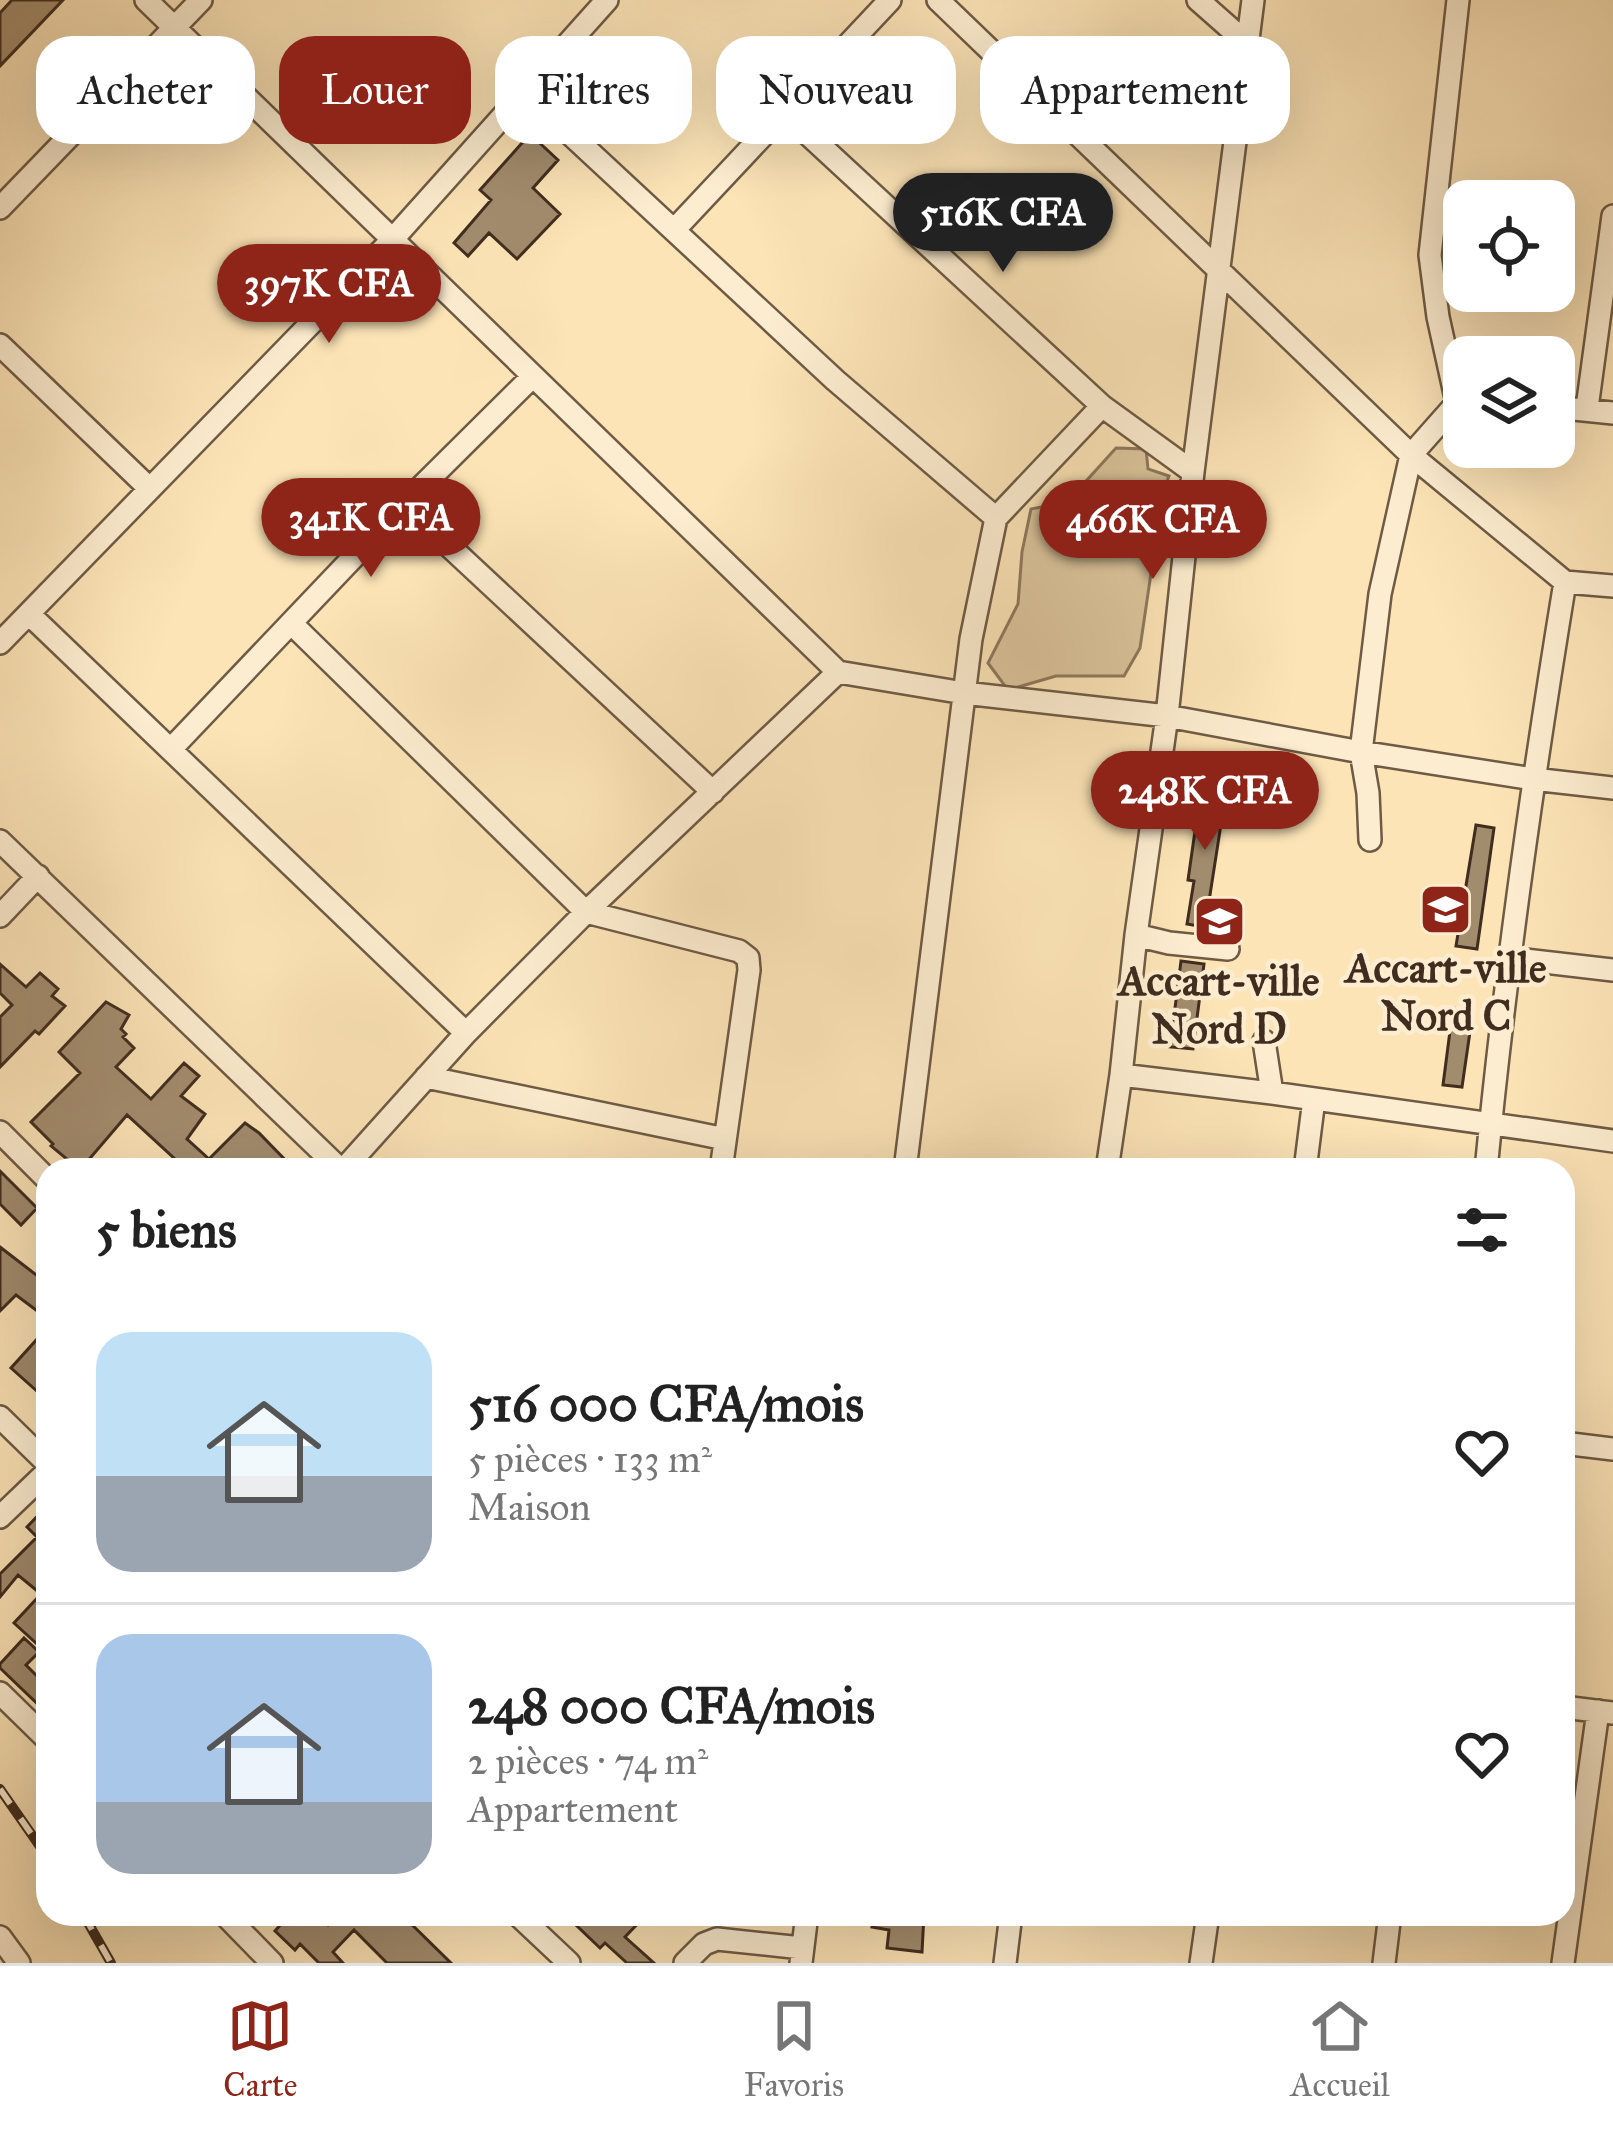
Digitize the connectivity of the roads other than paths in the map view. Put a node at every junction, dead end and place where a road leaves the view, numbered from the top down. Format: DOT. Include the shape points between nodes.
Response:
graph roads {
  1 [pos="146,0"];
  2 [pos="201,0"];
  3 [pos="607,0"];
  4 [pos="890,0"];
  5 [pos="938,0"];
  6 [pos="1198,0"];
  7 [pos="1252,0"];
  8 [pos="1458,0"];
  9 [pos="174,28"];
  10 [pos="575,36"];
  11 [pos="857,36"];
  12 [pos="1239,36"];
  13 [pos="1250,36"];
  14 [pos="495,126"];
  15 [pos="582,144"];
  16 [pos="756,144"];
  17 [pos="819,144"];
  18 [pos="1235,144"];
  19 [pos="0,208"];
  20 [pos="1613,216"];
  21 [pos="675,229"];
  22 [pos="392,241"];
  23 [pos="1217,272"];
  24 [pos="1443,336"];
  25 [pos="0,345"];
  26 [pos="533,376"];
  27 [pos="1102,406"];
  28 [pos="1575,408"];
  29 [pos="1587,409"];
  30 [pos="1613,413"];
  31 [pos="1443,422"];
  32 [pos="1411,455"];
  33 [pos="1192,472"];
  34 [pos="150,489"];
  35 [pos="404,504"];
  36 [pos="997,518"];
  37 [pos="1565,582"];
  38 [pos="1613,586"];
  39 [pos="29,614"];
  40 [pos="291,623"];
  41 [pos="0,644"];
  42 [pos="838,672"];
  43 [pos="964,692"];
  44 [pos="1167,716"];
  45 [pos="172,748"];
  46 [pos="1361,752"];
  47 [pos="1533,779"];
  48 [pos="1613,788"];
  49 [pos="713,792"];
  50 [pos="1370,840"];
  51 [pos="0,841"];
  52 [pos="38,876"];
  53 [pos="586,913"];
  54 [pos="0,916"];
  55 [pos="1136,935"];
  56 [pos="1228,950"];
  57 [pos="1509,958"];
  58 [pos="1613,970"];
  59 [pos="466,1033"];
  60 [pos="1264,1041"];
  61 [pos="1121,1076"];
  62 [pos="426,1077"];
  63 [pos="1272,1093"];
  64 [pos="1314,1099"];
  65 [pos="1490,1123"];
  66 [pos="0,1132"];
  67 [pos="725,1139"];
  68 [pos="1613,1142"];
  69 [pos="330,1158"];
  70 [pos="353,1158"];
  71 [pos="723,1158"];
  72 [pos="906,1158"];
  73 [pos="1109,1158"];
  74 [pos="1307,1158"];
  75 [pos="1487,1158"];
  76 [pos="36,1168"];
  77 [pos="0,1417"];
  78 [pos="1575,1445"];
  79 [pos="1613,1449"];
  80 [pos="36,1455"];
  81 [pos="36,1480"];
  82 [pos="0,1517"];
  83 [pos="0,1693"];
  84 [pos="1575,1708"];
  85 [pos="1606,1712"];
  86 [pos="36,1728"];
  87 [pos="1575,1861"];
  88 [pos="236,1926"];
  89 [pos="530,1926"];
  90 [pos="1010,1926"];
  91 [pos="1207,1926"];
  92 [pos="1389,1926"];
  93 [pos="1565,1926"];
  94 [pos="0,1937"];
  95 [pos="802,1955"];
  96 [pos="19,1963"];
  97 [pos="272,1963"];
  98 [pos="569,1963"];
  99 [pos="685,1963"];
  100 [pos="1005,1963"];
  101 [pos="1202,1963"];
  102 [pos="1384,1963"];
  103 [pos="1563,1963"];
  1 -- 9 [label="street"];
  2 -- 9 [label="street"];
  3 -- 10 [label="street"];
  4 -- 11 [label="street"];
  5 -- 23 [label="street"];
  6 -- 12 [label="street"];
  7 -- 13 [label="street"];
  8 -- 24 [label="street" via="1430,255"];
  9 -- 19 [label="street"];
  9 -- 22 [label="street"];
  14 -- 22 [label="street"];
  15 -- 21 [label="street"];
  16 -- 21 [label="street"];
  17 -- 27 [label="street"];
  18 -- 23 [label="street"];
  20 -- 29 [label="street"];
  21 -- 36 [label="street"];
  22 -- 26 [label="street"];
  22 -- 34 [label="street"];
  23 -- 32 [label="street"];
  23 -- 33 [label="street"];
  25 -- 34 [label="street"];
  26 -- 35 [label="street"];
  26 -- 42 [label="street"];
  27 -- 33 [label="street"];
  27 -- 36 [label="street"];
  28 -- 29 [label="street"];
  29 -- 30 [label="street"];
  31 -- 32 [label="street"];
  32 -- 37 [label="street"];
  32 -- 46 [label="street" via="1380,594"];
  33 -- 44 [label="street"];
  34 -- 39 [label="street"];
  35 -- 40 [label="street"];
  35 -- 49 [label="street"];
  36 -- 43 [label="street"];
  37 -- 38 [label="street"];
  37 -- 47 [label="street"];
  39 -- 41 [label="street"];
  39 -- 45 [label="street"];
  40 -- 45 [label="street"];
  40 -- 53 [label="street"];
  42 -- 43 [label="street"];
  42 -- 49 [label="street"];
  43 -- 44 [label="street"];
  43 -- 72 [label="street"];
  44 -- 46 [label="street"];
  44 -- 55 [label="street"];
  45 -- 59 [label="street"];
  46 -- 47 [label="street"];
  46 -- 50 [label="street"];
  47 -- 48 [label="street"];
  47 -- 57 [label="street"];
  49 -- 53 [label="street"];
  51 -- 52 [label="street"];
  52 -- 54 [label="street"];
  52 -- 69 [label="street"];
  53 -- 59 [label="street"];
  53 -- 67 [label="street" via="748,958"];
  55 -- 56 [label="street"];
  55 -- 61 [label="street"];
  57 -- 58 [label="street"];
  57 -- 65 [label="street"];
  59 -- 62 [label="street"];
  60 -- 63 [label="street"];
  61 -- 63 [label="street"];
  61 -- 73 [label="street"];
  62 -- 67 [label="street"];
  62 -- 70 [label="street"];
  63 -- 64 [label="street"];
  64 -- 65 [label="street"];
  64 -- 74 [label="street"];
  65 -- 68 [label="street"];
  65 -- 75 [label="street"];
  66 -- 76 [label="street"];
  67 -- 71 [label="street"];
  77 -- 80 [label="street"];
  78 -- 79 [label="street"];
  81 -- 82 [label="street"];
  83 -- 86 [label="street"];
  84 -- 85 [label="street"];
  85 -- 87 [label="street"];
  88 -- 97 [label="street"];
  89 -- 98 [label="street"];
  90 -- 100 [label="street"];
  91 -- 101 [label="street"];
  92 -- 102 [label="street"];
  93 -- 103 [label="street"];
  94 -- 96 [label="street"];
  95 -- 99 [label="street" via="717,1939"];
}
